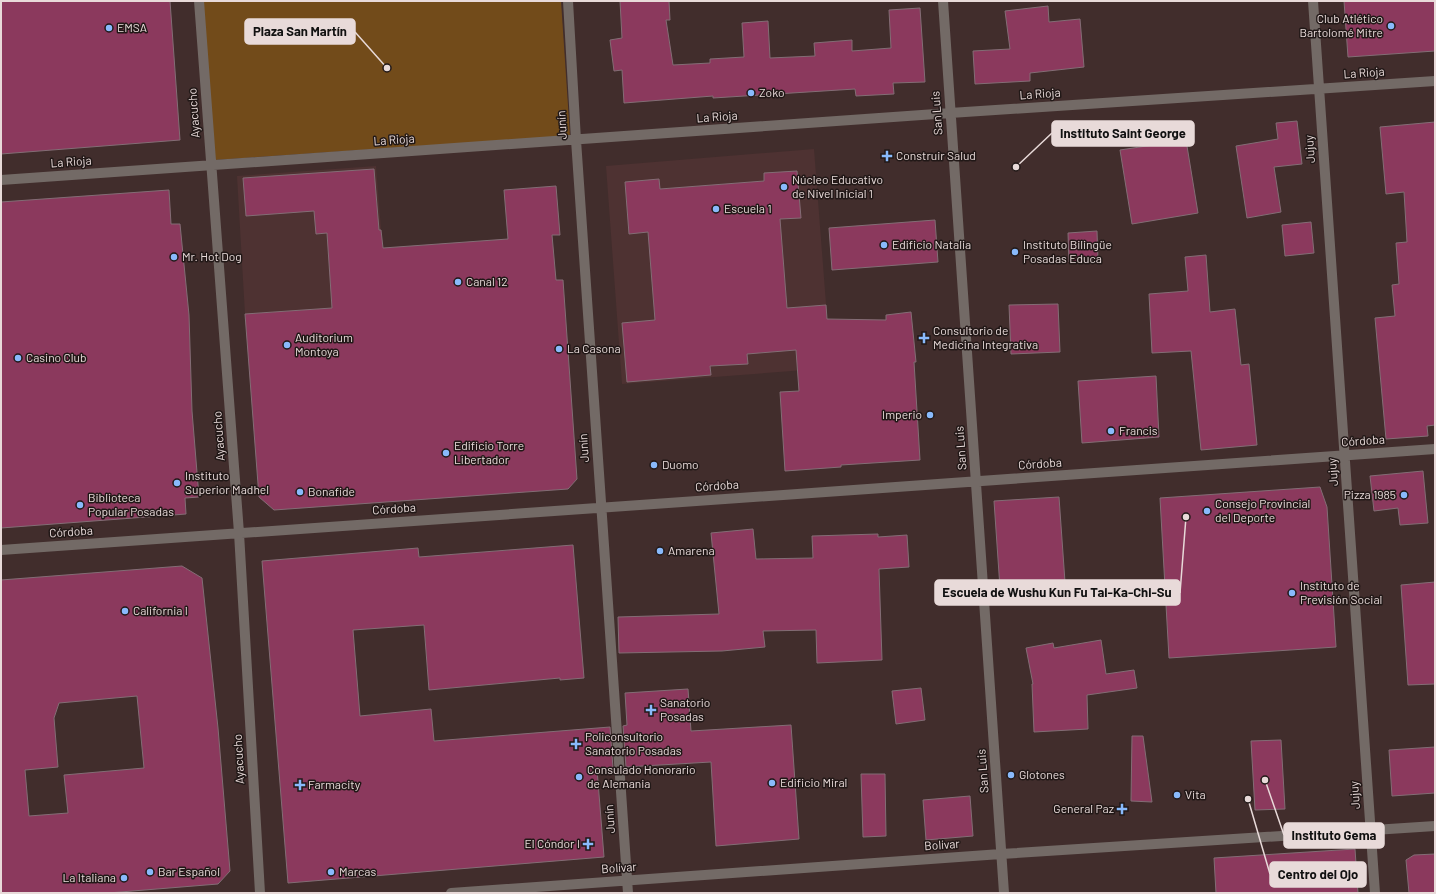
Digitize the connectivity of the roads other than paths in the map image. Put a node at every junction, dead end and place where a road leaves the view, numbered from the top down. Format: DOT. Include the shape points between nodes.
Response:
graph roads {
  1 [pos="199,1"];
  2 [pos="568,1"];
  3 [pos="943,1"];
  4 [pos="1313,1"];
  5 [pos="1435,81"];
  6 [pos="1319,88"];
  7 [pos="950,113"];
  8 [pos="576,140"];
  9 [pos="211,165"];
  10 [pos="1,180"];
  11 [pos="1435,449"];
  12 [pos="1344,455"];
  13 [pos="976,481"];
  14 [pos="601,508"];
  15 [pos="239,533"];
  16 [pos="1,550"];
  17 [pos="1435,826"];
  18 [pos="1371,830"];
  19 [pos="1001,854"];
  20 [pos="628,881"];
  21 [pos="260,893"];
  22 [pos="451,893"];
  23 [pos="628,893"];
  24 [pos="1004,893"];
  25 [pos="1375,893"];
  1 -- 9 [label="street, Ayacucho"];
  2 -- 8 [label="street, Junín"];
  3 -- 7 [label="street, San Luis"];
  4 -- 6 [label="street, Jujuy"];
  5 -- 6 [label="street, La Rioja"];
  6 -- 7 [label="street, La Rioja"];
  6 -- 12 [label="street, Jujuy"];
  7 -- 8 [label="street, La Rioja"];
  7 -- 13 [label="street, San Luis"];
  8 -- 9 [label="street, La Rioja"];
  8 -- 14 [label="street, Junín"];
  9 -- 10 [label="street, La Rioja"];
  9 -- 15 [label="street, Ayacucho"];
  11 -- 12 [label="street, Córdoba"];
  12 -- 13 [label="street, Córdoba"];
  12 -- 18 [label="street, Jujuy"];
  13 -- 14 [label="street, Córdoba"];
  13 -- 19 [label="street, San Luis"];
  14 -- 15 [label="street, Córdoba"];
  14 -- 20 [label="street, Junín"];
  15 -- 16 [label="street, Córdoba"];
  15 -- 21 [label="street, Ayacucho"];
  17 -- 18 [label="street, Bolívar"];
  18 -- 19 [label="street, Bolívar"];
  18 -- 25 [label="street, Jujuy"];
  19 -- 20 [label="street, Bolívar"];
  19 -- 24 [label="street, San Luis"];
  20 -- 22 [label="street, Bolívar"];
  20 -- 23 [label="street, Junín"];
}
